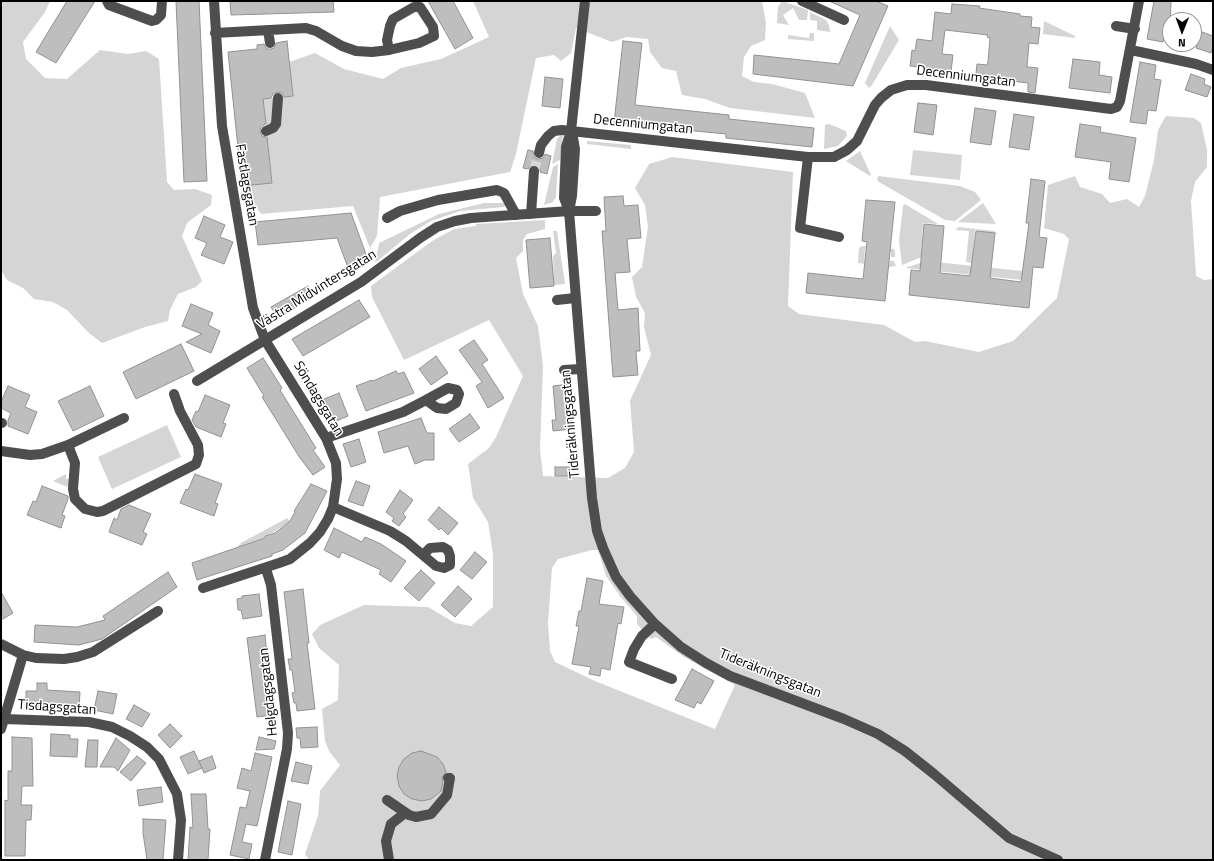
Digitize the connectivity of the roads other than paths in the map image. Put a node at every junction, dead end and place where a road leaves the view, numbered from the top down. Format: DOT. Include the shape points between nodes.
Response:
graph roads {
  1 [pos="107,1"];
  2 [pos="162,1"];
  3 [pos="214,1"];
  4 [pos="585,1"];
  5 [pos="802,1"];
  6 [pos="1139,1"];
  7 [pos="844,20"];
  8 [pos="1116,26"];
  9 [pos="1135,29"];
  10 [pos="268,30"];
  11 [pos="215,33"];
  12 [pos="270,43"];
  13 [pos="390,50"];
  14 [pos="1131,50"];
  15 [pos="1213,70"];
  16 [pos="278,98"];
  17 [pos="266,131"];
  18 [pos="572,131"];
  19 [pos="539,153"];
  20 [pos="808,157"];
  21 [pos="534,171"];
  22 [pos="569,211"];
  23 [pos="596,211"];
  24 [pos="531,214"];
  25 [pos="516,215"];
  26 [pos="387,218"];
  27 [pos="839,236"];
  28 [pos="575,298"];
  29 [pos="557,300"];
  30 [pos="265,340"];
  31 [pos="580,369"];
  32 [pos="564,370"];
  33 [pos="197,381"];
  34 [pos="174,394"];
  35 [pos="426,400"];
  36 [pos="124,418"];
  37 [pos="326,438"];
  38 [pos="68,445"];
  39 [pos="1,451"];
  40 [pos="333,507"];
  41 [pos="423,555"];
  42 [pos="266,569"];
  43 [pos="203,588"];
  44 [pos="158,611"];
  45 [pos="655,624"];
  46 [pos="1,644"];
  47 [pos="23,655"];
  48 [pos="672,679"];
  49 [pos="4,719"];
  50 [pos="1,729"];
  51 [pos="448,778"];
  52 [pos="387,800"];
  53 [pos="405,813"];
  54 [pos="178,860"];
  55 [pos="265,860"];
  56 [pos="389,860"];
  57 [pos="1058,860"];
  1 -- 2 [label="street" via="110,5 152,21 161,15"];
  3 -- 11 [label="street, Fastlagsgatan"];
  4 -- 18 [label="street, Tideräkningsgatan"];
  5 -- 7 [label="street"];
  6 -- 9 [label="street, Decenniumgatan"];
  8 -- 9 [label="street"];
  9 -- 14 [label="street, Decenniumgatan"];
  10 -- 11 [label="street"];
  10 -- 12 [label="street"];
  10 -- 13 [label="street" via="306,28 356,50"];
  11 -- 30 [label="street, Fastlagsgatan" via="222,126 253,308"];
  13 -- 13 [label="street" via="387,40 393,19 420,7 433,27 434,36 419,43"];
  14 -- 15 [label="street"];
  14 -- 20 [label="street, Decenniumgatan" via="1120,101 1115,108 1106,109 926,85 903,85 889,91 878,101 857,141 847,150 834,157"];
  16 -- 17 [label="street" via="276,124"];
  18 -- 19 [label="street, Decenniumgatan" via="554,131 541,145"];
  18 -- 20 [label="street, Decenniumgatan"];
  18 -- 22 [label="street, Tideräkningsgatan" via="566,147 565,162 564,198"];
  20 -- 27 [label="street" via="800,228"];
  21 -- 24 [label="street"];
  22 -- 23 [label="street, Västra Midvintersgatan"];
  22 -- 24 [label="street, Västra Midvintersgatan"];
  22 -- 28 [label="street, Tideräkningsgatan"];
  24 -- 25 [label="street, Västra Midvintersgatan"];
  25 -- 26 [label="street" via="504,193 496,190 438,200 400,211"];
  25 -- 30 [label="street, Västra Midvintersgatan" via="455,220 437,227 361,282"];
  28 -- 29 [label="street"];
  28 -- 31 [label="street, Tideräkningsgatan"];
  30 -- 33 [label="street, Västra Midvintersgatan"];
  30 -- 37 [label="street, Söndagsgatan"];
  31 -- 32 [label="street"];
  31 -- 45 [label="street, Tideräkningsgatan" via="592,498 598,531 616,577"];
  34 -- 38 [label="street" via="198,445 199,455 196,464 103,510 97,512 86,509 75,499 75,463"];
  35 -- 37 [label="street" via="403,412"];
  36 -- 38 [label="street"];
  37 -- 40 [label="street, Söndagsgatan" via="337,472"];
  38 -- 39 [label="street" via="42,454"];
  40 -- 41 [label="street" via="390,531"];
  40 -- 42 [label="street, Söndagsgatan" via="320,532 310,543 290,559"];
  42 -- 43 [label="street, Söndagsgatan"];
  42 -- 55 [label="street, Helgdagsgatan" via="271,585 288,733 287,750"];
  44 -- 47 [label="street" via="93,652 64,659"];
  45 -- 48 [label="street" via="642,636 629,662"];
  45 -- 57 [label="street, Tideräkningsgatan" via="680,647 724,673 844,719 885,738 934,774 1009,838"];
  46 -- 47 [label="street"];
  47 -- 49 [label="street"];
  49 -- 50 [label="street"];
  49 -- 54 [label="street, Tisdagsgatan" via="89,722 112,727 147,747 159,759 177,794 181,820"];
  51 -- 53 [label="street" via="447,795 431,814 416,817"];
  52 -- 53 [label="street"];
  53 -- 56 [label="street" via="391,824 386,841"];
}
